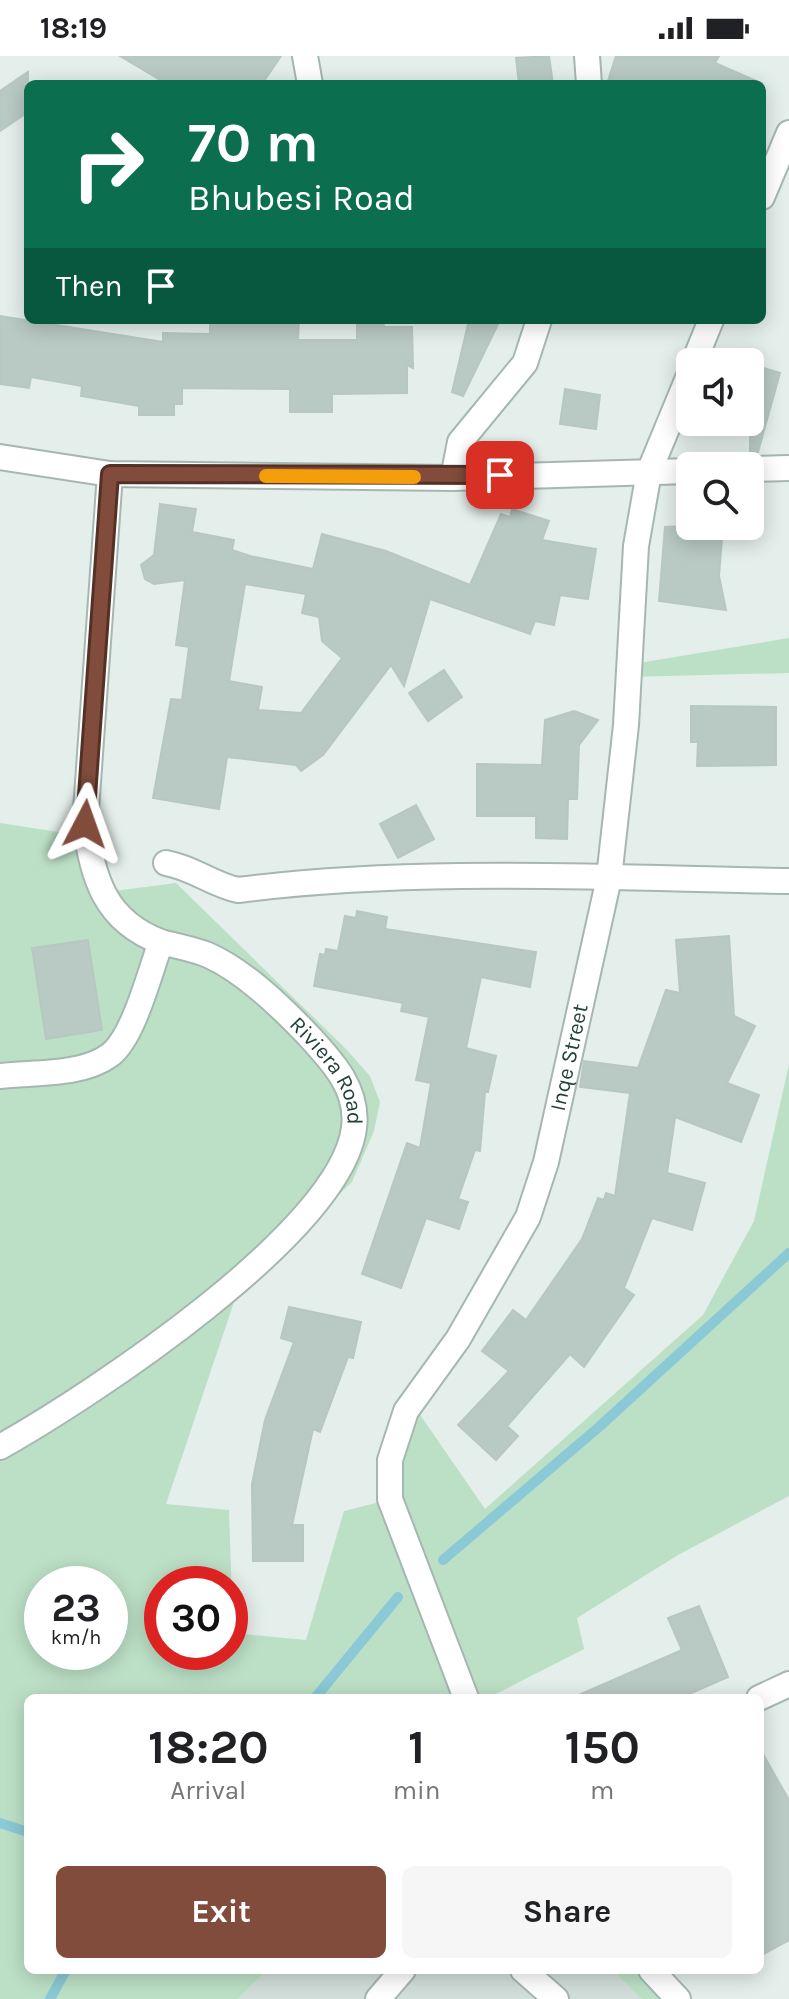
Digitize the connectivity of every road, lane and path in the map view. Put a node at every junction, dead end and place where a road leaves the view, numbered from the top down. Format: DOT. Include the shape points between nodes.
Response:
graph roads {
  1 [pos="305,56"];
  2 [pos="587,56"];
  3 [pos="309,80"];
  4 [pos="589,80"];
  5 [pos="789,133"];
  6 [pos="766,188"];
  7 [pos="538,324"];
  8 [pos="709,324"];
  9 [pos="700,348"];
  10 [pos="676,407"];
  11 [pos="0,457"];
  12 [pos="789,468"];
  13 [pos="764,469"];
  14 [pos="676,471"];
  15 [pos="649,472"];
  16 [pos="110,474"];
  17 [pos="453,478"];
  18 [pos="166,863"];
  19 [pos="609,878"];
  20 [pos="789,881"];
  21 [pos="161,942"];
  22 [pos="0,1076"];
  23 [pos="0,1447"];
  24 [pos="789,1684"];
  25 [pos="464,1694"];
  26 [pos="764,1696"];
  27 [pos="400,1974"];
  28 [pos="528,1974"];
  29 [pos="655,1974"];
  30 [pos="378,1999"];
  31 [pos="556,1999"];
  32 [pos="678,1999"];
  1 -- 3 [label="street"];
  2 -- 4 [label="street"];
  5 -- 6 [label="street"];
  7 -- 17 [label="street" via="525,363 460,442"];
  8 -- 9 [label="street"];
  10 -- 15 [label="street, Inqe Street"];
  11 -- 16 [label="street"];
  12 -- 13 [label="street"];
  14 -- 15 [label="street"];
  15 -- 17 [label="street"];
  15 -- 19 [label="street, Inqe Street" via="636,546 625,740"];
  16 -- 17 [label="street"];
  16 -- 21 [label="street, Riviera Road" via="85,824 102,893 120,920"];
  18 -- 19 [label="street" via="238,890 416,876"];
  19 -- 20 [label="street"];
  19 -- 25 [label="street, Inqe Street" via="546,1162 528,1217 458,1339 406,1411 390,1460 390,1499"];
  21 -- 22 [label="street" via="128,1029 109,1056 84,1067"];
  21 -- 23 [label="street, Riviera Road" via="209,955 256,987 334,1063 353,1105 351,1146 332,1182 268,1256 115,1375"];
  24 -- 26 [label="street"];
  27 -- 30 [label="street"];
  28 -- 31 [label="street"];
  29 -- 32 [label="street"];
}
